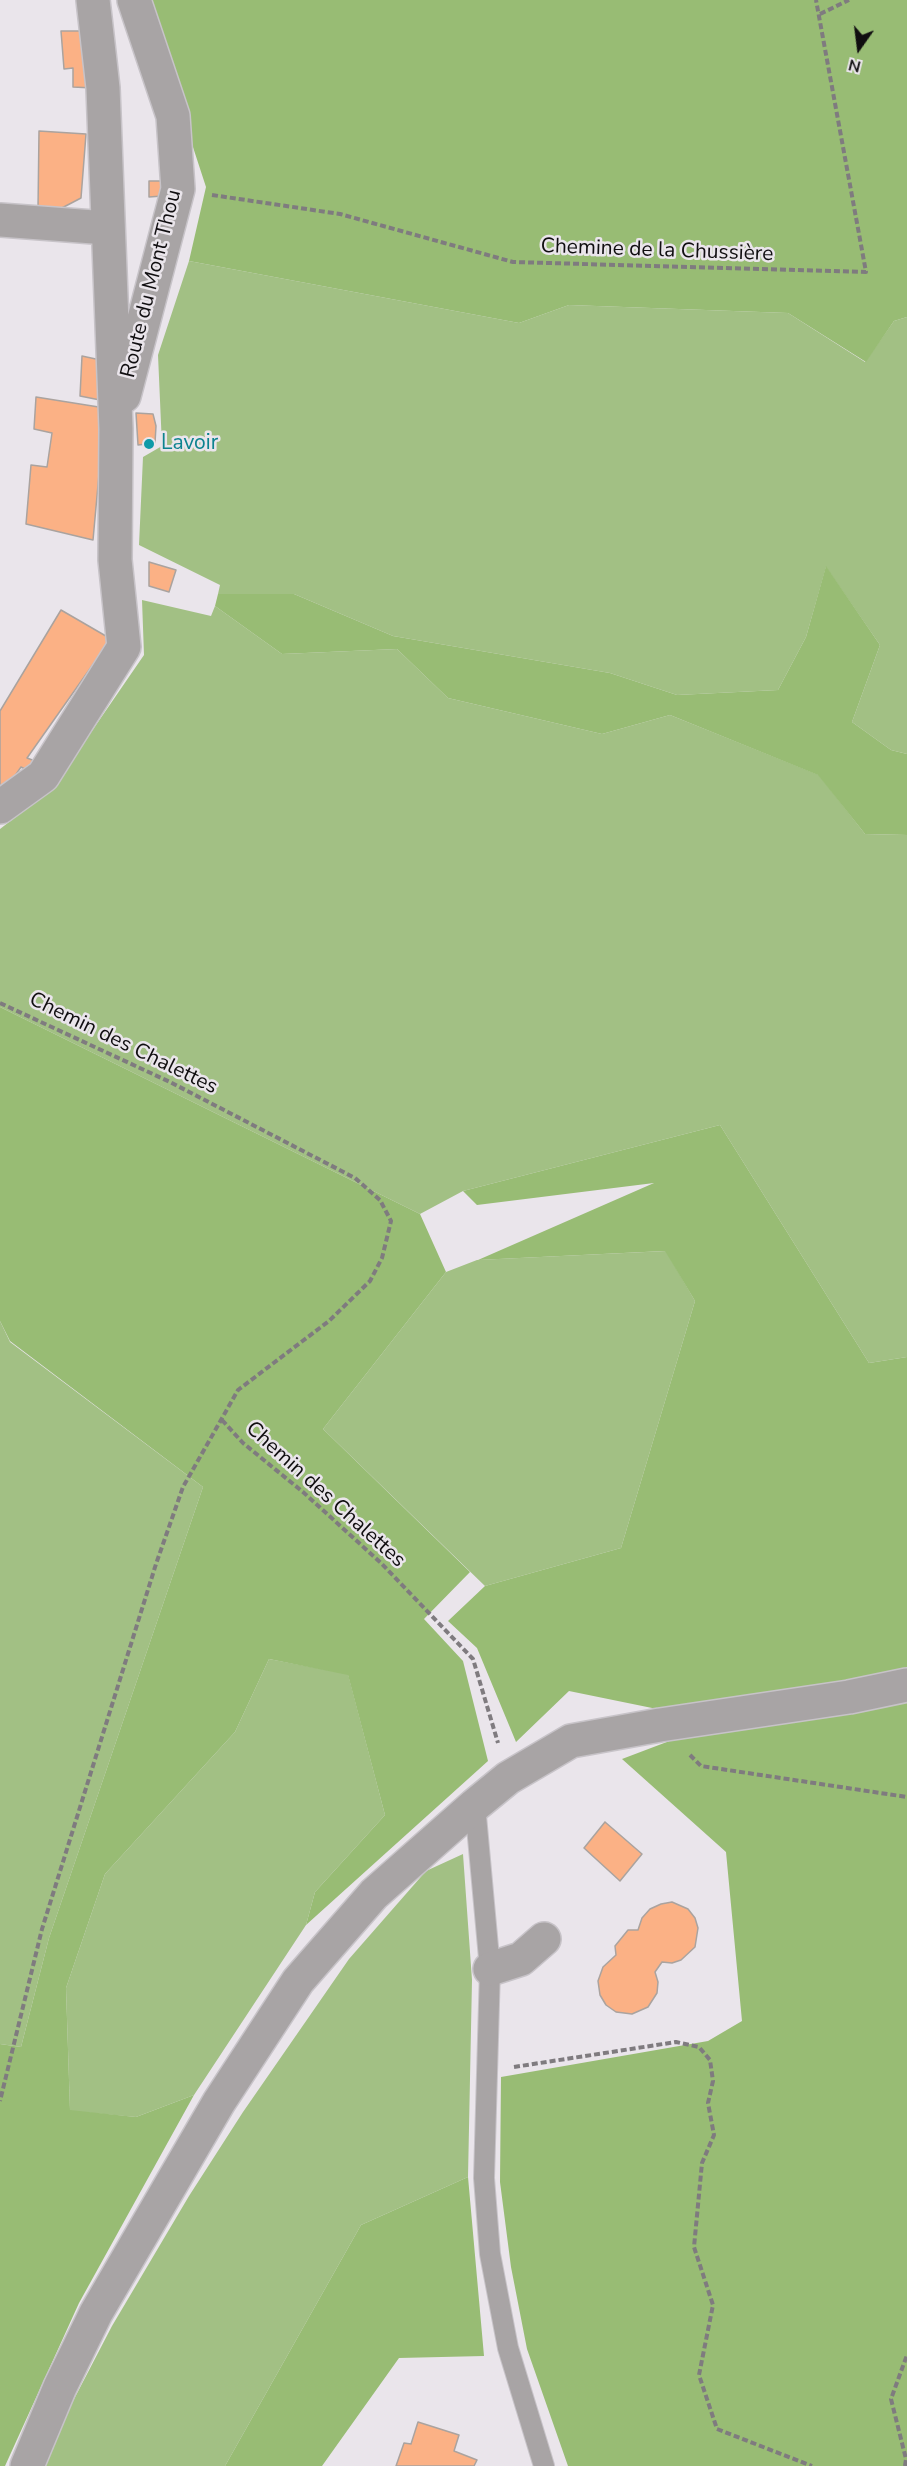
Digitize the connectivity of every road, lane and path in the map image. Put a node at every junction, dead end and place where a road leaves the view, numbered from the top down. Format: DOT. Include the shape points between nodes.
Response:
graph roads {
  1 [pos="93,0"];
  2 [pos="134,0"];
  3 [pos="816,0"];
  4 [pos="849,0"];
  5 [pos="820,14"];
  6 [pos="178,189"];
  7 [pos="0,220"];
  8 [pos="107,228"];
  9 [pos="116,429"];
  10 [pos="0,807"];
  11 [pos="0,1003"];
  12 [pos="222,1420"];
  13 [pos="907,1685"];
  14 [pos="660,1725"];
  15 [pos="508,1778"];
  16 [pos="907,1797"];
  17 [pos="475,1805"];
  18 [pos="544,1939"];
  19 [pos="490,1969"];
  20 [pos="486,2071"];
  21 [pos="0,2101"];
  22 [pos="907,2355"];
  23 [pos="27,2466"];
  24 [pos="544,2466"];
  25 [pos="812,2466"];
  26 [pos="905,2466"];
  1 -- 8 [label="street, Route du Mont Thou" via="103,88"];
  2 -- 6 [label="street, Route du Mont Thou" via="173,116"];
  3 -- 5 [label="path, Chemine de la Chussière"];
  4 -- 5 [label="path"];
  5 -- 6 [label="path, Chemine de la Chussière" via="866,272 513,262 340,214"];
  6 -- 9 [label="street, Route du Mont Thou"];
  7 -- 8 [label="street"];
  8 -- 9 [label="street, Route du Mont Thou"];
  9 -- 10 [label="street, Route du Mont Thou" via="115,560 124,647 43,777"];
  11 -- 12 [label="path, Chemin des Chalettes" via="170,1082 355,1178 380,1200 391,1221 382,1258 369,1281 329,1321 238,1390"];
  12 -- 15 [label="path, Chemin des Chalettes" via="243,1443 381,1563 473,1659"];
  12 -- 21 [label="path" via="183,1487 156,1564 42,1929"];
  13 -- 14 [label="street"];
  14 -- 15 [label="street" via="571,1741"];
  14 -- 16 [label="path" via="701,1766"];
  15 -- 17 [label="street"];
  17 -- 19 [label="lane"];
  17 -- 23 [label="street" via="374,1894 298,1981 201,2131 96,2313"];
  18 -- 19 [label="street" via="521,1959"];
  19 -- 20 [label="lane"];
  20 -- 24 [label="lane" via="484,2178 490,2254 508,2348"];
  20 -- 25 [label="path" via="676,2042 699,2047 710,2060 713,2081 708,2103 714,2135 702,2163 694,2247 713,2305 699,2375 717,2428"];
  22 -- 26 [label="path" via="891,2399"];
}
